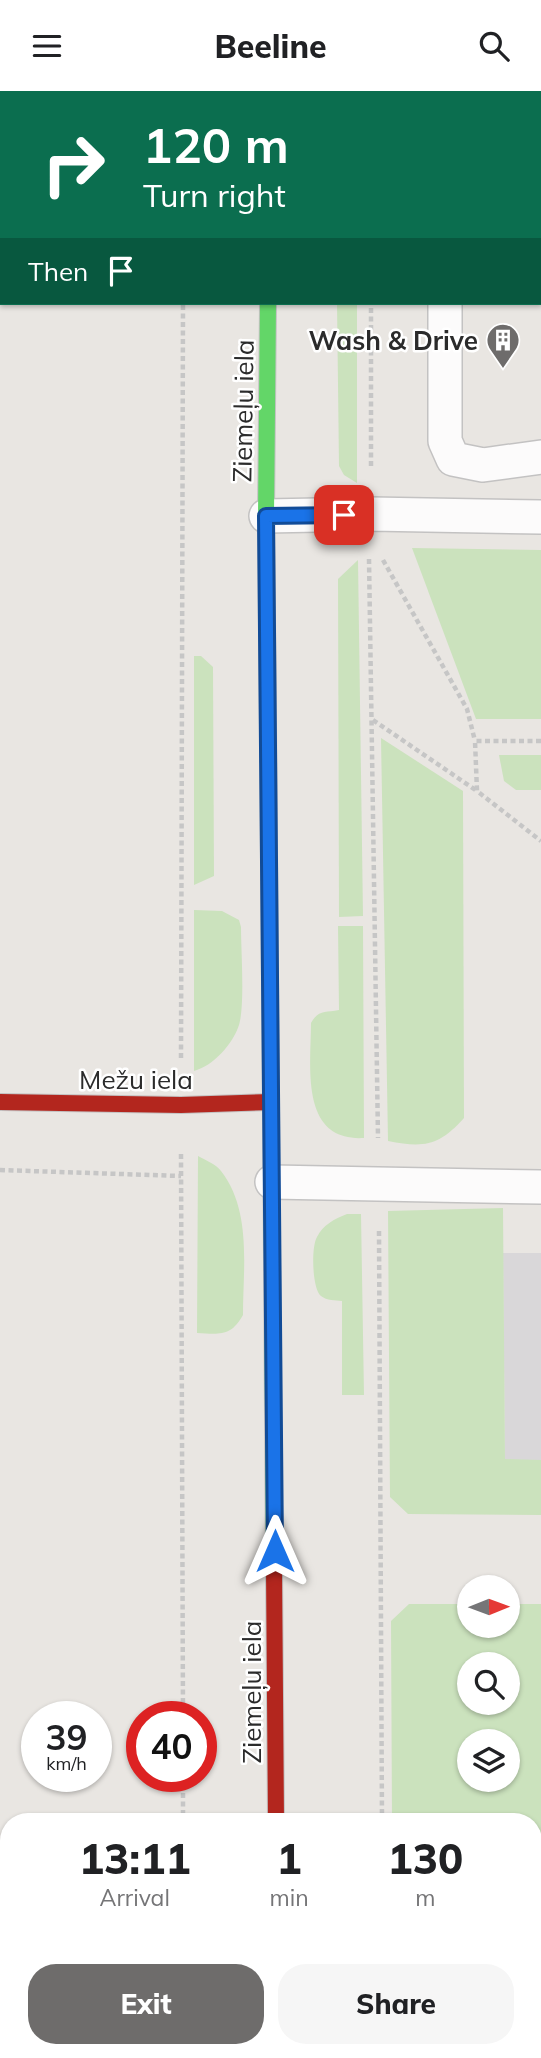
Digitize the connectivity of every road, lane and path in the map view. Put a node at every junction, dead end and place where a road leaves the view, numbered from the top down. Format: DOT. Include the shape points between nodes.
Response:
graph roads {
  1 [pos="183,305"];
  2 [pos="268,305"];
  3 [pos="371,305"];
  4 [pos="445,305"];
  5 [pos="541,457"];
  6 [pos="266,516"];
  7 [pos="541,517"];
  8 [pos="370,525"];
  9 [pos="372,720"];
  10 [pos="475,741"];
  11 [pos="541,741"];
  12 [pos="477,791"];
  13 [pos="541,841"];
  14 [pos="0,1102"];
  15 [pos="271,1102"];
  16 [pos="181,1105"];
  17 [pos="0,1170"];
  18 [pos="181,1176"];
  19 [pos="272,1182"];
  20 [pos="379,1185"];
  21 [pos="541,1187"];
  22 [pos="183,1701"];
  23 [pos="183,1792"];
  24 [pos="183,1813"];
  25 [pos="276,1813"];
  26 [pos="382,1813"];
  1 -- 16 [label="path"];
  2 -- 6 [label="street, Ziemeļu iela"];
  3 -- 8 [label="path"];
  4 -- 5 [label="lane" via="445,441 453,459 483,465"];
  6 -- 8 [label="lane"];
  6 -- 15 [label="street, Ziemeļu iela"];
  7 -- 8 [label="lane"];
  8 -- 9 [label="path"];
  8 -- 10 [label="path" via="467,709"];
  9 -- 12 [label="path"];
  9 -- 20 [label="path"];
  10 -- 11 [label="path"];
  10 -- 12 [label="path"];
  12 -- 13 [label="path"];
  14 -- 16 [label="street, Mežu iela"];
  15 -- 16 [label="street, Mežu iela"];
  15 -- 19 [label="street, Ziemeļu iela"];
  16 -- 18 [label="path"];
  17 -- 18 [label="path"];
  18 -- 22 [label="path"];
  19 -- 20 [label="lane"];
  19 -- 25 [label="street, Ziemeļu iela"];
  20 -- 21 [label="lane"];
  20 -- 26 [label="path"];
  23 -- 24 [label="path"];
}
